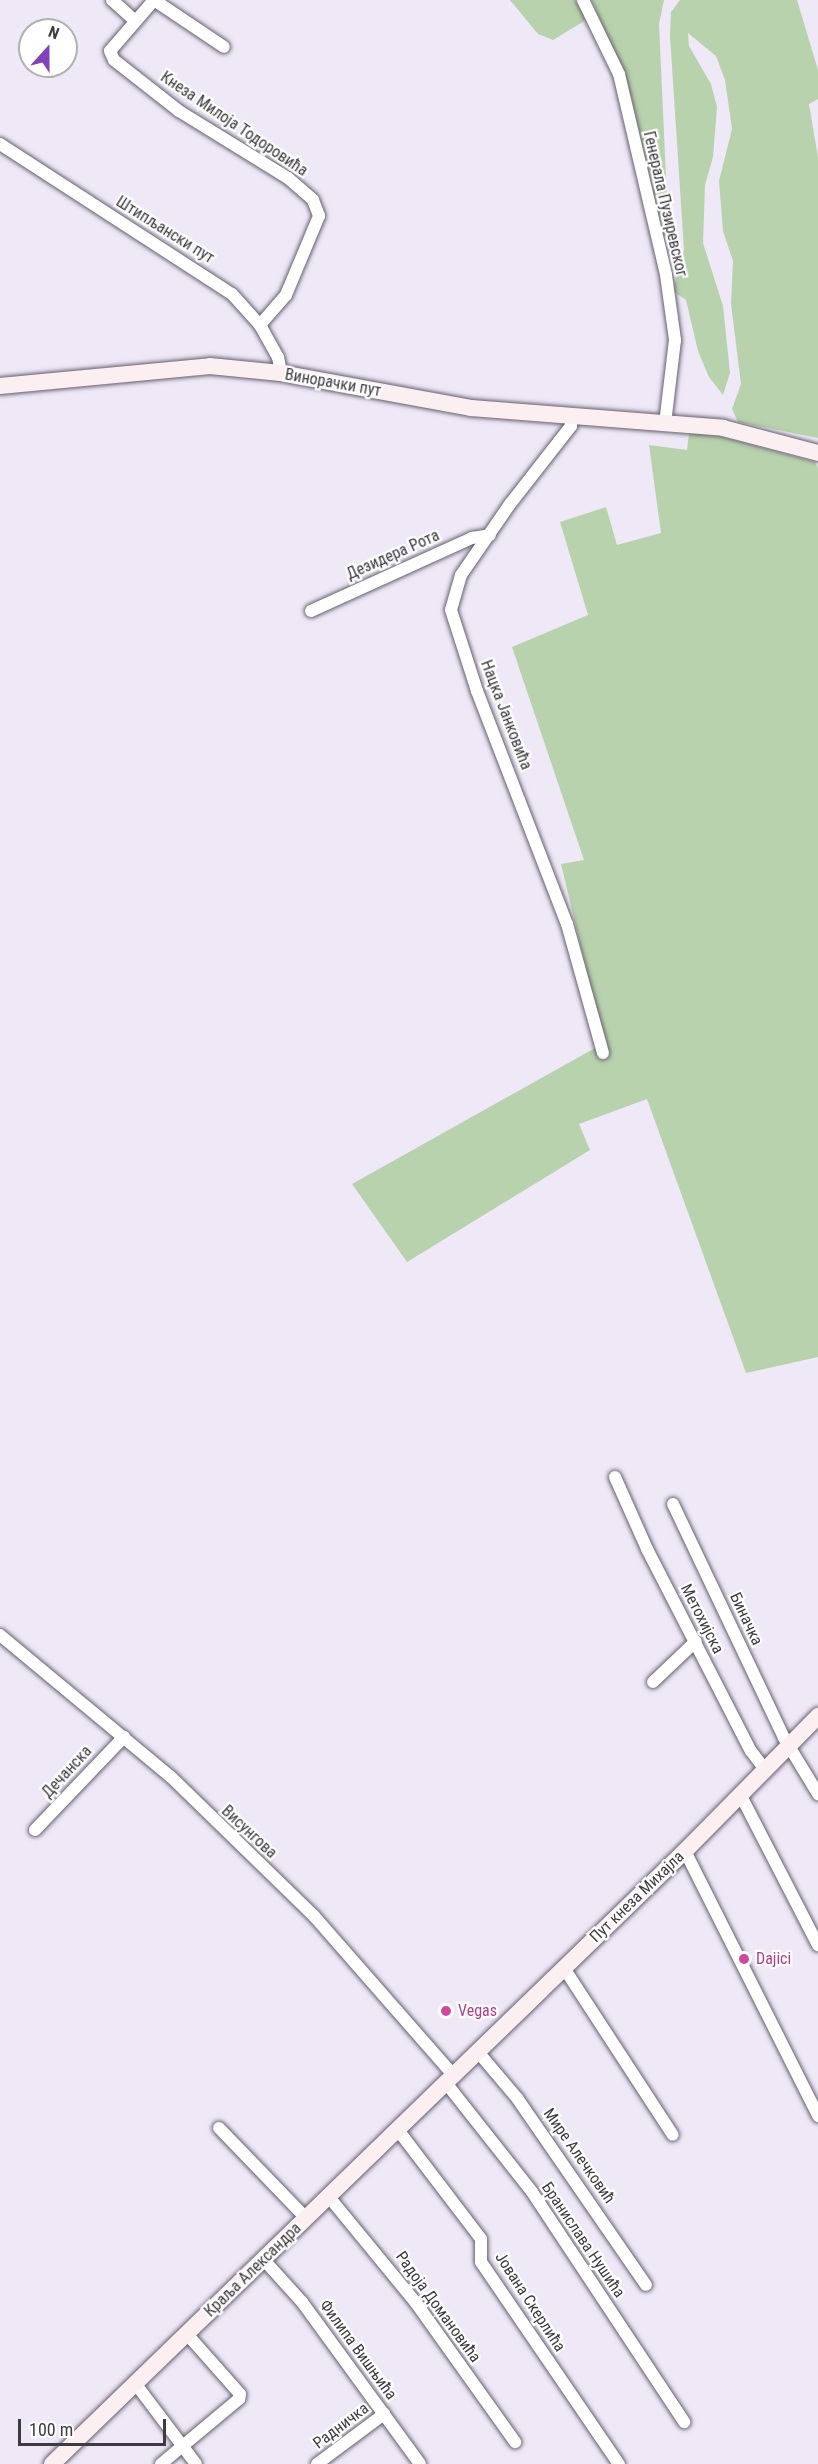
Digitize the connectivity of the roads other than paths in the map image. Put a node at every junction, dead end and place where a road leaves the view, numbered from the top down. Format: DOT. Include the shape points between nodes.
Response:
graph roads {
  1 [pos="112,0"];
  2 [pos="154,0"];
  3 [pos="583,0"];
  4 [pos="135,21"];
  5 [pos="224,47"];
  6 [pos="0,144"];
  7 [pos="260,325"];
  8 [pos="281,373"];
  9 [pos="0,386"];
  10 [pos="572,416"];
  11 [pos="665,424"];
  12 [pos="818,453"];
  13 [pos="490,535"];
  14 [pos="311,611"];
  15 [pos="603,1053"];
  16 [pos="615,1477"];
  17 [pos="673,1504"];
  18 [pos="0,1635"];
  19 [pos="696,1641"];
  20 [pos="653,1682"];
  21 [pos="816,1725"];
  22 [pos="124,1737"];
  23 [pos="790,1747"];
  24 [pos="766,1771"];
  25 [pos="818,1794"];
  26 [pos="741,1796"];
  27 [pos="35,1830"];
  28 [pos="685,1851"];
  29 [pos="818,1945"];
  30 [pos="564,1968"];
  31 [pos="478,2052"];
  32 [pos="450,2079"];
  33 [pos="818,2116"];
  34 [pos="219,2128"];
  35 [pos="398,2130"];
  36 [pos="673,2135"];
  37 [pos="329,2197"];
  38 [pos="306,2218"];
  39 [pos="264,2260"];
  40 [pos="646,2284"];
  41 [pos="187,2334"];
  42 [pos="135,2383"];
  43 [pos="384,2414"];
  44 [pos="684,2422"];
  45 [pos="515,2442"];
  46 [pos="183,2447"];
  47 [pos="52,2464"];
  48 [pos="161,2464"];
  49 [pos="196,2464"];
  50 [pos="317,2464"];
  51 [pos="420,2464"];
  52 [pos="619,2464"];
  1 -- 4 [label="street"];
  2 -- 4 [label="street"];
  2 -- 5 [label="street"];
  3 -- 11 [label="street, Генерала Пузиревског" via="619,74 666,275 675,340"];
  4 -- 7 [label="street, Кнеза Милоја Тодоровића" via="110,51 118,64 179,111 269,164 313,200 319,216 286,295"];
  6 -- 7 [label="street, Штипљански пут" via="215,280"];
  7 -- 8 [label="street, Штипљански пут" via="278,357"];
  8 -- 9 [label="main road, Винорачки пут" via="210,366"];
  8 -- 10 [label="main road, Винорачки пут" via="471,408"];
  10 -- 11 [label="main road, Винорачки пут"];
  10 -- 13 [label="street, Нацка Јанковића" via="572,426"];
  11 -- 12 [label="main road, Винорачки пут" via="723,428"];
  13 -- 14 [label="street, Дезидера Рота" via="472,538"];
  13 -- 15 [label="street, Нацка Јанковића" via="461,575 452,610 477,691 567,924"];
  16 -- 19 [label="street, Метохијска"];
  17 -- 23 [label="street, Биначка"];
  18 -- 22 [label="street, Висунгова"];
  19 -- 20 [label="street"];
  19 -- 24 [label="street, Метохијска" via="751,1751"];
  21 -- 23 [label="main road, Пут кнеза Михајла"];
  22 -- 27 [label="street, Дечанска"];
  22 -- 32 [label="street, Висунгова" via="171,1777 314,1916"];
  23 -- 24 [label="main road, Пут кнеза Михајла"];
  23 -- 25 [label="street, Биначка"];
  24 -- 26 [label="main road, Пут кнеза Михајла"];
  26 -- 28 [label="main road, Пут кнеза Михајла"];
  26 -- 29 [label="street"];
  28 -- 30 [label="main road, Пут кнеза Михајла"];
  28 -- 33 [label="street"];
  30 -- 31 [label="main road, Пут кнеза Михајла"];
  30 -- 36 [label="street"];
  31 -- 32 [label="main road, Пут кнеза Михајла"];
  31 -- 40 [label="street, Мире Алечковић" via="524,2107"];
  32 -- 35 [label="main road, Краља Александра"];
  32 -- 44 [label="street, Бранислава Нушића" via="532,2192"];
  34 -- 38 [label="street"];
  35 -- 37 [label="main road, Краља Александра"];
  35 -- 52 [label="street, Јована Скерлића" via="481,2239 481,2262"];
  37 -- 38 [label="main road, Краља Александра"];
  37 -- 45 [label="street, Радоја Домановића" via="416,2303"];
  38 -- 39 [label="main road, Краља Александра"];
  39 -- 41 [label="main road, Краља Александра"];
  39 -- 43 [label="street, Филипа Вишњића" via="303,2302"];
  41 -- 42 [label="main road, Краља Александра"];
  41 -- 46 [label="street" via="240,2394 229,2411"];
  42 -- 46 [label="street"];
  42 -- 47 [label="main road, Краља Александра"];
  43 -- 50 [label="street, Радничка"];
  43 -- 51 [label="street, Филипа Вишњића"];
  46 -- 48 [label="street"];
  46 -- 49 [label="street"];
}
